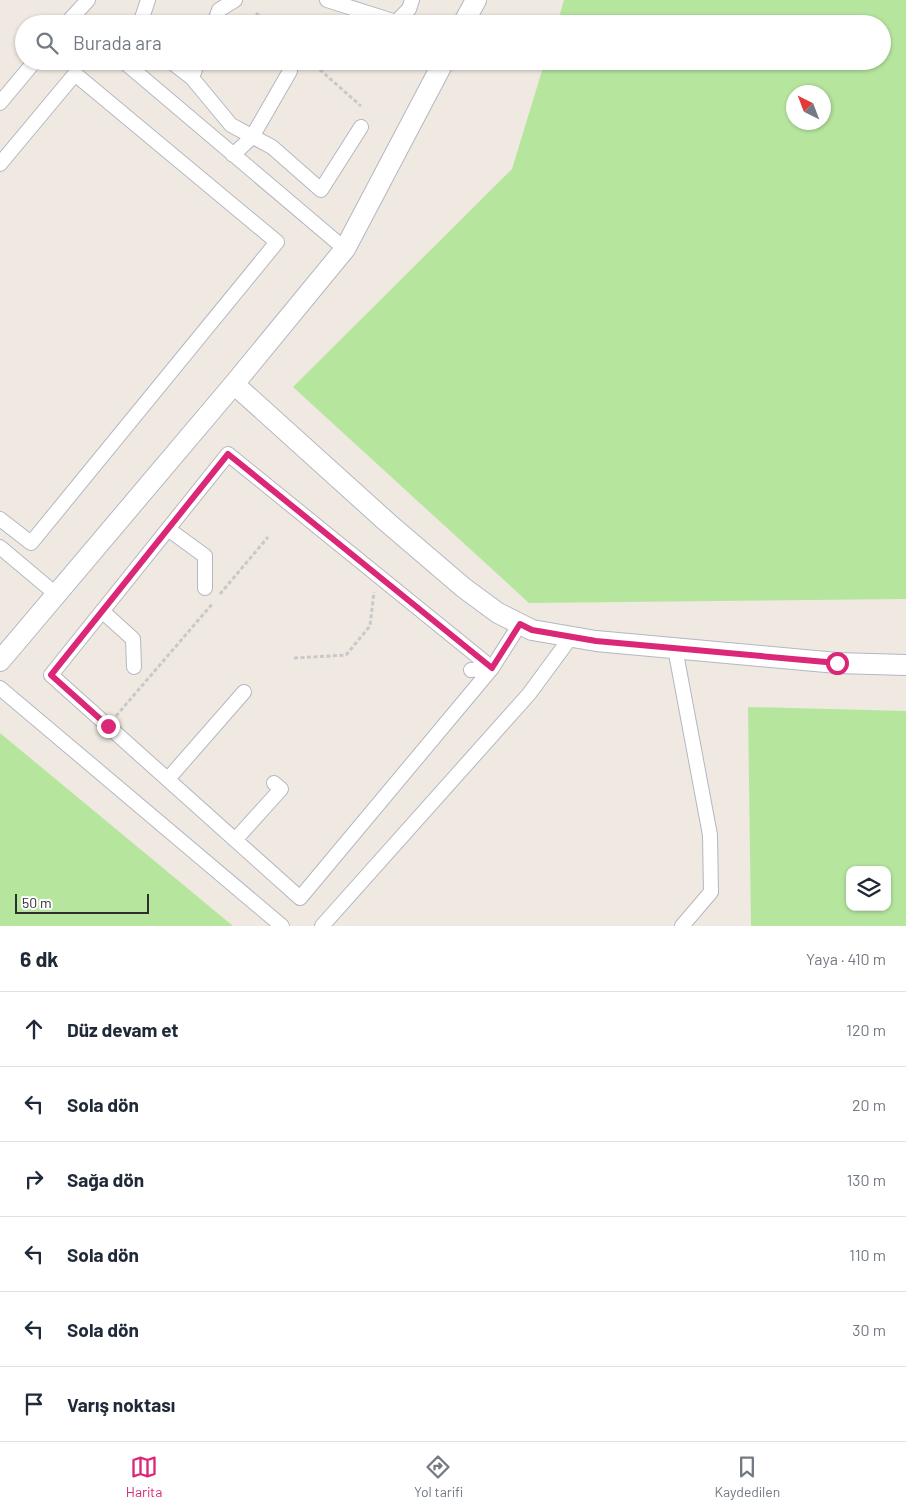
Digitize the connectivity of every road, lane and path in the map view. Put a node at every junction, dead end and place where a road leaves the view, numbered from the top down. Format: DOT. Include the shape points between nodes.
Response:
graph roads {
  1 [pos="88,0"];
  2 [pos="148,0"];
  3 [pos="235,0"];
  4 [pos="327,0"];
  5 [pos="412,0"];
  6 [pos="476,0"];
  7 [pos="77,15"];
  8 [pos="143,15"];
  9 [pos="217,15"];
  10 [pos="374,15"];
  11 [pos="403,15"];
  12 [pos="468,15"];
  13 [pos="28,70"];
  14 [pos="134,70"];
  15 [pos="182,70"];
  16 [pos="195,70"];
  17 [pos="290,70"];
  18 [pos="319,70"];
  19 [pos="439,70"];
  20 [pos="192,78"];
  21 [pos="0,103"];
  22 [pos="361,106"];
  23 [pos="361,127"];
  24 [pos="252,137"];
  25 [pos="233,155"];
  26 [pos="0,164"];
  27 [pos="345,250"];
  28 [pos="234,384"];
  29 [pos="270,504"];
  30 [pos="289,504"];
  31 [pos="0,519"];
  32 [pos="168,529"];
  33 [pos="268,537"];
  34 [pos="0,547"];
  35 [pos="376,574"];
  36 [pos="205,588"];
  37 [pos="56,595"];
  38 [pos="102,611"];
  39 [pos="520,624"];
  40 [pos="571,637"];
  41 [pos="675,648"];
  42 [pos="294,658"];
  43 [pos="0,661"];
  44 [pos="906,665"];
  45 [pos="134,668"];
  46 [pos="492,668"];
  47 [pos="471,670"];
  48 [pos="0,688"];
  49 [pos="244,692"];
  50 [pos="108,726"];
  51 [pos="168,779"];
  52 [pos="274,783"];
  53 [pos="235,840"];
  54 [pos="282,926"];
  55 [pos="322,926"];
  56 [pos="682,926"];
  1 -- 7 [label="street"];
  2 -- 8 [label="street"];
  3 -- 9 [label="street" via="219,10"];
  4 -- 10 [label="street"];
  5 -- 11 [label="street"];
  6 -- 12 [label="street"];
  13 -- 21 [label="street"];
  14 -- 25 [label="street"];
  15 -- 20 [label="street"];
  16 -- 20 [label="street"];
  17 -- 24 [label="street"];
  18 -- 22 [label="path"];
  19 -- 27 [label="street"];
  20 -- 24 [label="street" via="231,125"];
  23 -- 24 [label="street" via="321,190 272,148"];
  24 -- 25 [label="street"];
  25 -- 27 [label="street"];
  26 -- 31 [label="street" via="75,74 277,242 31,543"];
  27 -- 28 [label="street"];
  28 -- 37 [label="street"];
  28 -- 39 [label="street" via="464,588 498,613"];
  29 -- 30 [label="street"];
  30 -- 32 [label="street" via="228,454"];
  30 -- 35 [label="street"];
  32 -- 36 [label="street" via="205,556"];
  32 -- 38 [label="street"];
  33 -- 50 [label="path"];
  34 -- 37 [label="street"];
  35 -- 42 [label="path" via="370,626 346,655"];
  35 -- 46 [label="street"];
  37 -- 43 [label="street"];
  38 -- 45 [label="street" via="133,638"];
  38 -- 50 [label="street" via="51,675"];
  39 -- 40 [label="street" via="532,630"];
  39 -- 46 [label="street"];
  40 -- 41 [label="street"];
  40 -- 55 [label="street" via="529,694"];
  41 -- 44 [label="street" via="837,663"];
  41 -- 56 [label="street" via="710,835 711,892"];
  46 -- 47 [label="street"];
  46 -- 53 [label="street" via="343,838 300,898"];
  48 -- 54 [label="street"];
  49 -- 51 [label="street"];
  50 -- 51 [label="street"];
  51 -- 53 [label="street"];
  52 -- 53 [label="street" via="281,789"];
}
